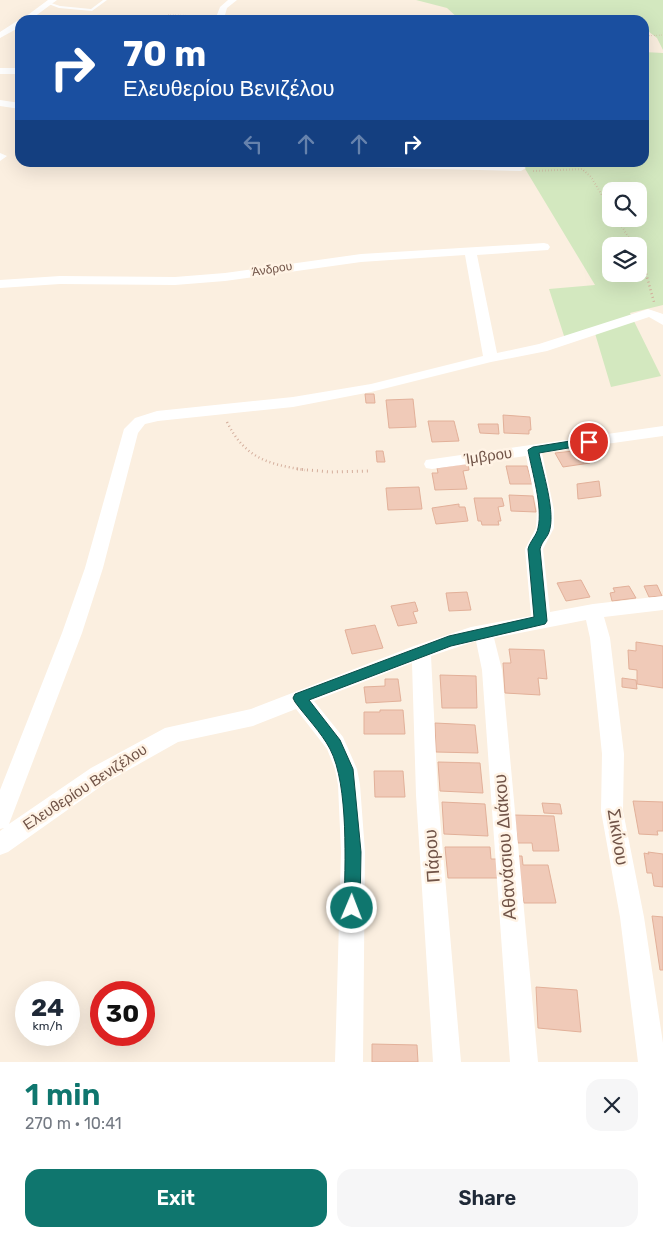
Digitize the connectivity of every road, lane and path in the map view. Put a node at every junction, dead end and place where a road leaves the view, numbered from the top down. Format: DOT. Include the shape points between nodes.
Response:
graph roads {
  1 [pos="105,0"];
  2 [pos="233,0"];
  3 [pos="50,1"];
  4 [pos="32,15"];
  5 [pos="221,15"];
  6 [pos="15,27"];
  7 [pos="663,35"];
  8 [pos="0,36"];
  9 [pos="649,36"];
  10 [pos="0,71"];
  11 [pos="15,71"];
  12 [pos="0,103"];
  13 [pos="15,105"];
  14 [pos="480,167"];
  15 [pos="521,168"];
  16 [pos="602,195"];
  17 [pos="544,247"];
  18 [pos="470,251"];
  19 [pos="647,274"];
  20 [pos="0,284"];
  21 [pos="656,317"];
  22 [pos="491,358"];
  23 [pos="224,410"];
  24 [pos="663,431"];
  25 [pos="533,450"];
  26 [pos="432,464"];
  27 [pos="369,471"];
  28 [pos="663,604"];
  29 [pos="593,611"];
  30 [pos="541,621"];
  31 [pos="482,633"];
  32 [pos="421,651"];
  33 [pos="300,698"];
  34 [pos="0,818"];
  35 [pos="0,844"];
  36 [pos="349,1062"];
  37 [pos="447,1062"];
  38 [pos="524,1062"];
  39 [pos="652,1062"];
  1 -- 3 [label="lane" via="92,10 59,8"];
  2 -- 5 [label="street" via="224,7"];
  3 -- 4 [label="street"];
  6 -- 8 [label="street"];
  7 -- 9 [label="path"];
  10 -- 11 [label="street"];
  12 -- 13 [label="street"];
  14 -- 15 [label="street"];
  15 -- 16 [label="path" via="532,172 582,169"];
  17 -- 18 [label="street, Άνδρου"];
  18 -- 20 [label="street, Άνδρου" via="361,258 175,281 60,280"];
  18 -- 22 [label="street"];
  19 -- 21 [label="path" via="655,300"];
  21 -- 22 [label="street" via="542,348"];
  22 -- 23 [label="street" via="371,388"];
  23 -- 27 [label="path" via="228,425 241,446 262,458 289,468 323,473"];
  23 -- 34 [label="street" via="157,416 140,421 130,432 94,568"];
  24 -- 25 [label="street, Ίμβρου"];
  25 -- 26 [label="street, Ίμβρου"];
  25 -- 30 [label="street" via="546,516 544,532 536,540 534,549"];
  28 -- 29 [label="street, Ελευθερίου Βενιζέλου"];
  29 -- 30 [label="street, Ελευθερίου Βενιζέλου"];
  29 -- 39 [label="street, Σικίνου" via="600,638 613,754 612,811 632,917"];
  30 -- 31 [label="street, Ελευθερίου Βενιζέλου"];
  31 -- 32 [label="street, Ελευθερίου Βενιζέλου"];
  31 -- 38 [label="street, Αθανάσιου Διάκου" via="488,648 493,697"];
  32 -- 33 [label="street, Ελευθερίου Βενιζέλου"];
  32 -- 37 [label="street, Πάρου" via="427,796"];
  33 -- 35 [label="street, Ελευθερίου Βενιζέλου" via="253,717 178,732 160,740 99,775"];
  33 -- 36 [label="street" via="335,744 346,769 353,852"];
}
